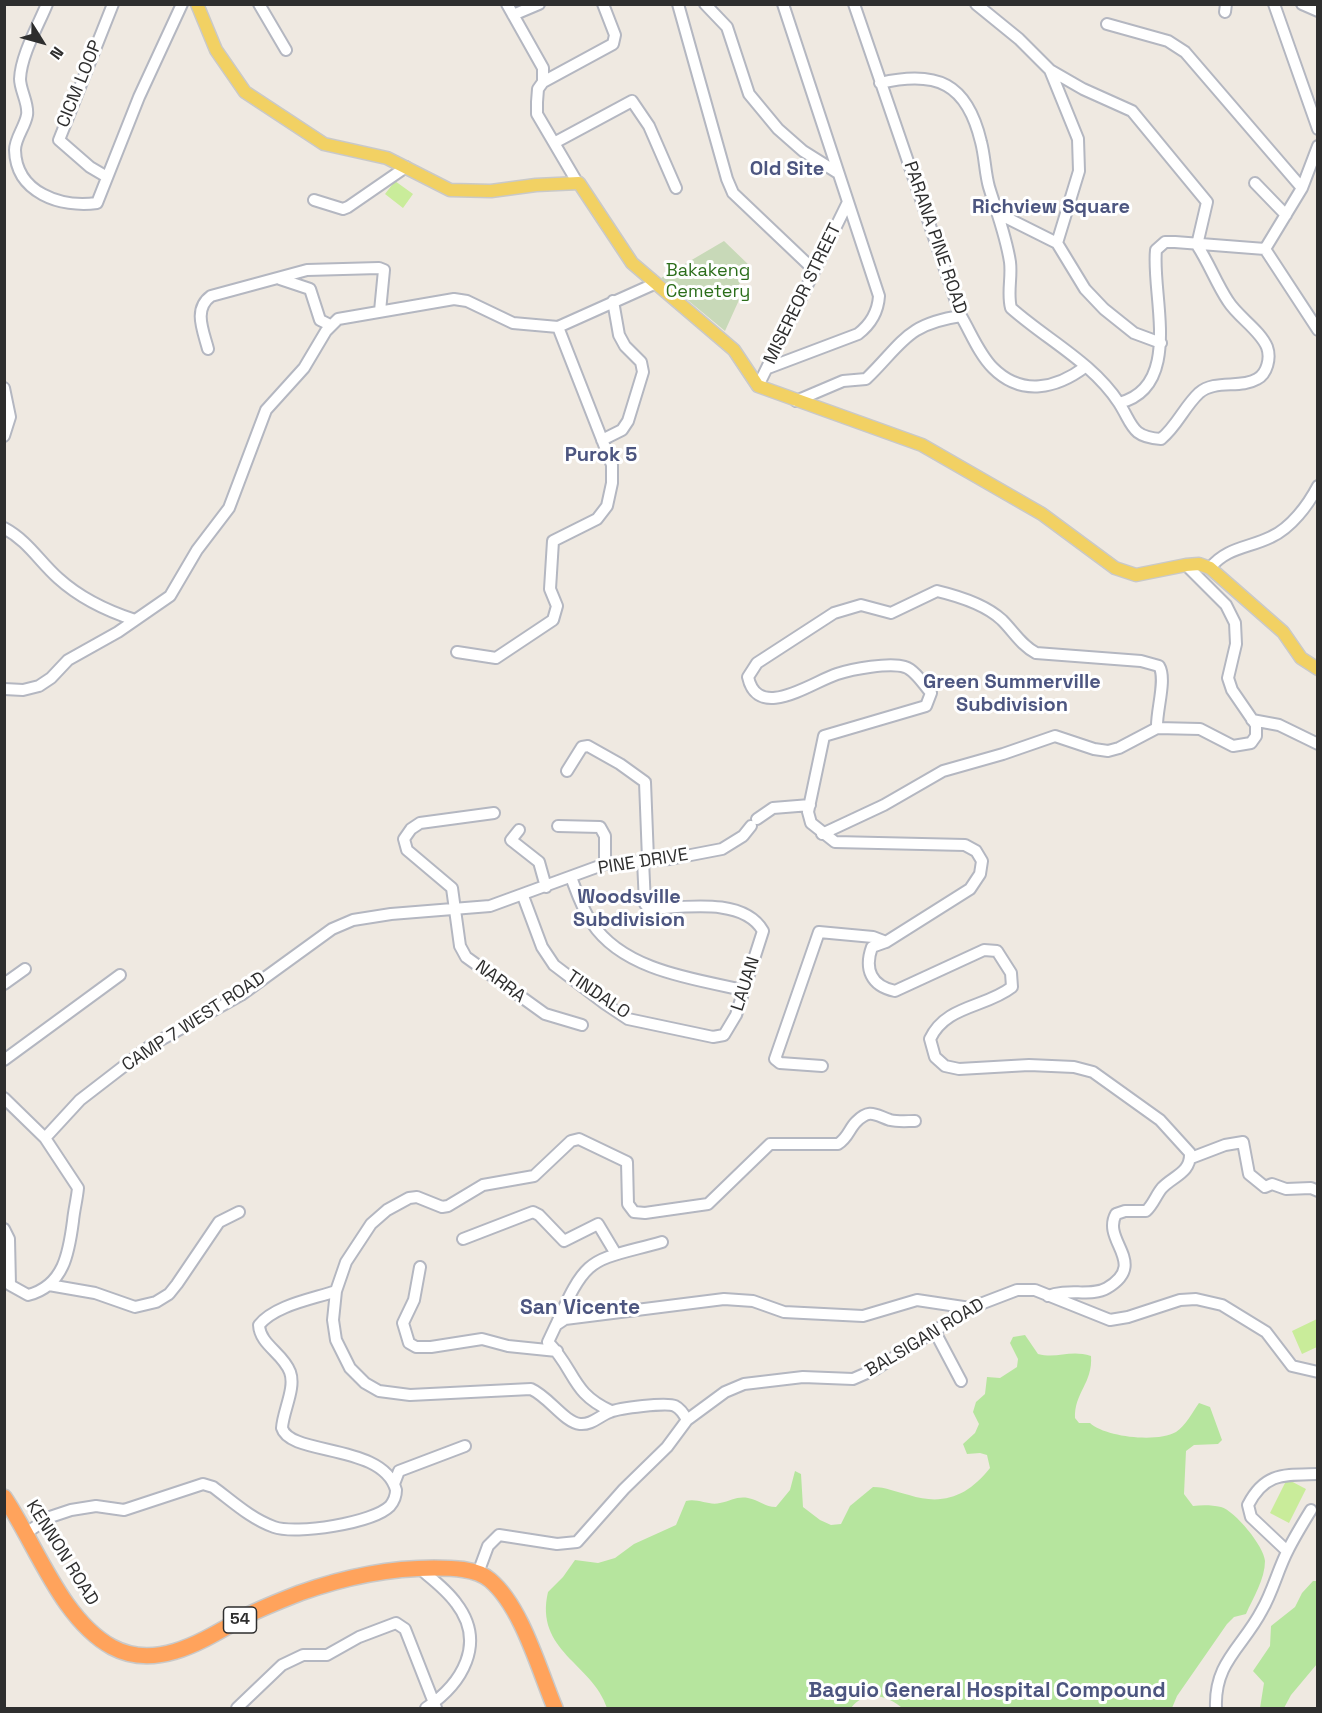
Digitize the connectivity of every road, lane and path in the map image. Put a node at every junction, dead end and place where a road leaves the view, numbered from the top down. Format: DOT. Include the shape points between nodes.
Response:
graph roads {
  1 [pos="47,4"];
  2 [pos="112,4"];
  3 [pos="182,4"];
  4 [pos="197,4"];
  5 [pos="259,4"];
  6 [pos="507,4"];
  7 [pos="539,4"];
  8 [pos="603,4"];
  9 [pos="678,4"];
  10 [pos="705,4"];
  11 [pos="783,4"];
  12 [pos="854,4"];
  13 [pos="976,4"];
  14 [pos="1302,4"];
  15 [pos="1278,6"];
  16 [pos="1317,10"];
  17 [pos="513,15"];
  18 [pos="1107,24"];
  19 [pos="286,50"];
  20 [pos="1050,70"];
  21 [pos="543,82"];
  22 [pos="880,83"];
  23 [pos="1317,129"];
  24 [pos="554,143"];
  25 [pos="1317,146"];
  26 [pos="406,167"];
  27 [pos="838,173"];
  28 [pos="107,177"];
  29 [pos="577,182"];
  30 [pos="1255,183"];
  31 [pos="676,188"];
  32 [pos="1302,188"];
  33 [pos="314,200"];
  34 [pos="848,202"];
  35 [pos="1286,214"];
  36 [pos="1000,215"];
  37 [pos="1057,243"];
  38 [pos="1197,245"];
  39 [pos="1265,249"];
  40 [pos="814,270"];
  41 [pos="279,279"];
  42 [pos="654,284"];
  43 [pos="613,301"];
  44 [pos="380,311"];
  45 [pos="961,316"];
  46 [pos="330,325"];
  47 [pos="558,327"];
  48 [pos="1317,330"];
  49 [pos="1161,343"];
  50 [pos="208,349"];
  51 [pos="1085,367"];
  52 [pos="768,368"];
  53 [pos="758,386"];
  54 [pos="4,388"];
  55 [pos="796,401"];
  56 [pos="1119,403"];
  57 [pos="4,436"];
  58 [pos="602,440"];
  59 [pos="1317,486"];
  60 [pos="4,528"];
  61 [pos="1186,565"];
  62 [pos="1210,568"];
  63 [pos="135,620"];
  64 [pos="457,652"];
  65 [pos="1317,669"];
  66 [pos="4,689"];
  67 [pos="1252,720"];
  68 [pos="1157,728"];
  69 [pos="1317,744"];
  70 [pos="567,771"];
  71 [pos="810,805"];
  72 [pos="494,813"];
  73 [pos="558,826"];
  74 [pos="519,830"];
  75 [pos="822,834"];
  76 [pos="646,860"];
  77 [pos="605,864"];
  78 [pos="571,877"];
  79 [pos="546,887"];
  80 [pos="523,896"];
  81 [pos="456,907"];
  82 [pos="353,920"];
  83 [pos="886,942"];
  84 [pos="26,969"];
  85 [pos="120,975"];
  86 [pos="4,984"];
  87 [pos="744,990"];
  88 [pos="582,1025"];
  89 [pos="718,1037"];
  90 [pos="4,1060"];
  91 [pos="822,1065"];
  92 [pos="4,1098"];
  93 [pos="915,1121"];
  94 [pos="45,1138"];
  95 [pos="1191,1158"];
  96 [pos="1317,1191"];
  97 [pos="239,1212"];
  98 [pos="4,1229"];
  99 [pos="462,1239"];
  100 [pos="663,1242"];
  101 [pos="616,1254"];
  102 [pos="420,1268"];
  103 [pos="49,1285"];
  104 [pos="336,1291"];
  105 [pos="1047,1296"];
  106 [pos="970,1308"];
  107 [pos="556,1326"];
  108 [pos="934,1330"];
  109 [pos="557,1351"];
  110 [pos="1317,1372"];
  111 [pos="961,1381"];
  112 [pos="611,1411"];
  113 [pos="687,1420"];
  114 [pos="465,1446"];
  115 [pos="1317,1474"];
  116 [pos="394,1484"];
  117 [pos="4,1497"];
  118 [pos="1311,1510"];
  119 [pos="26,1533"];
  120 [pos="1287,1551"];
  121 [pos="418,1568"];
  122 [pos="478,1573"];
  123 [pos="432,1707"];
  124 [pos="237,1708"];
  125 [pos="555,1708"];
  126 [pos="1216,1708"];
  1 -- 28 [label="street" via="20,78 27,114 15,148 17,165 26,181 62,204 97,203"];
  2 -- 28 [label="street, CICM LOOP" via="58,140"];
  3 -- 28 [label="street"];
  4 -- 26 [label="main road" via="216,50 245,92 324,144 387,158"];
  5 -- 19 [label="street"];
  6 -- 17 [label="street"];
  7 -- 17 [label="street"];
  8 -- 21 [label="street" via="615,35 613,44"];
  9 -- 40 [label="street" via="733,193"];
  10 -- 27 [label="street" via="727,27 749,94 777,129"];
  11 -- 27 [label="street"];
  12 -- 22 [label="street, PARANA PINE ROAD"];
  13 -- 20 [label="street"];
  14 -- 16 [label="street"];
  15 -- 23 [label="street"];
  17 -- 21 [label="street" via="543,68"];
  18 -- 32 [label="street" via="1168,41 1185,52"];
  20 -- 37 [label="street" via="1081,151 1079,171"];
  20 -- 38 [label="street" via="1132,111 1175,160 1207,202"];
  21 -- 24 [label="street" via="538,88 537,114"];
  22 -- 36 [label="street" via="924,76 956,89 967,101"];
  22 -- 45 [label="street, PARANA PINE ROAD"];
  24 -- 29 [label="street"];
  24 -- 31 [label="street" via="632,101 649,126"];
  25 -- 32 [label="street"];
  26 -- 29 [label="main road" via="450,190 491,191"];
  26 -- 33 [label="street" via="348,207"];
  27 -- 34 [label="street"];
  29 -- 42 [label="main road" via="585,188 632,263"];
  30 -- 35 [label="street"];
  32 -- 35 [label="street"];
  34 -- 40 [label="street, MISEREOR STREET"];
  34 -- 52 [label="street" via="877,283 878,308 858,334"];
  35 -- 39 [label="street"];
  36 -- 37 [label="street"];
  36 -- 51 [label="street" via="1010,264 1011,308"];
  37 -- 49 [label="street" via="1085,289 1104,309 1134,333"];
  38 -- 39 [label="street"];
  38 -- 49 [label="street" via="1165,242 1156,250"];
  38 -- 56 [label="street" via="1228,301 1266,345 1267,367 1258,379 1201,392 1161,439 1134,431"];
  39 -- 48 [label="street"];
  40 -- 52 [label="street, MISEREOR STREET"];
  41 -- 44 [label="street" via="308,270 379,268 385,274"];
  41 -- 46 [label="street" via="310,289 320,320"];
  41 -- 50 [label="street" via="211,296 202,302 199,310"];
  42 -- 43 [label="street"];
  42 -- 53 [label="main road" via="734,350"];
  43 -- 47 [label="street"];
  43 -- 58 [label="street" via="619,334 643,372 628,421 622,430"];
  44 -- 46 [label="street" via="338,319"];
  44 -- 47 [label="street" via="462,299 513,323"];
  45 -- 51 [label="street, PARANA PINE ROAD" via="993,368 1028,387 1067,380"];
  45 -- 55 [label="street" via="920,325 866,379 843,381"];
  46 -- 63 [label="street" via="303,368 266,410 229,507 170,596"];
  47 -- 58 [label="street"];
  49 -- 56 [label="street" via="1157,363 1141,391"];
  51 -- 56 [label="street"];
  52 -- 53 [label="street, MISEREOR STREET"];
  53 -- 55 [label="main road"];
  54 -- 57 [label="street" via="10,417"];
  55 -- 61 [label="main road" via="922,445 1042,514 1115,568 1136,575"];
  58 -- 64 [label="street" via="612,465 607,506 597,519 552,543 550,589 557,606 556,616 496,658"];
  59 -- 62 [label="street" via="1284,529 1232,550"];
  60 -- 63 [label="street" via="27,543 68,586 103,608"];
  61 -- 62 [label="main road"];
  61 -- 67 [label="street" via="1226,605 1235,623 1236,644 1228,678"];
  62 -- 65 [label="main road" via="1283,632 1301,658"];
  63 -- 66 [label="street" via="68,660 39,686"];
  67 -- 68 [label="street" via="1256,736 1243,746 1233,746 1200,729"];
  67 -- 69 [label="street" via="1279,725"];
  68 -- 71 [label="street" via="1163,672 1159,666 1036,653 1001,619 937,591 891,613 861,605 834,613 766,657 748,677 759,696 772,700 838,674 893,665 911,670 931,693 926,706 824,736"];
  68 -- 75 [label="street" via="1108,751 1082,746 1063,736 943,771"];
  70 -- 76 [label="street" via="582,747 588,746 645,782"];
  71 -- 75 [label="street" via="811,823"];
  71 -- 76 [label="street, PINE DRIVE" via="773,808 743,836 722,849"];
  72 -- 81 [label="street, NARRA" via="420,824 404,839 407,850 452,888"];
  73 -- 77 [label="street" via="600,827 605,836"];
  74 -- 79 [label="street" via="511,840 539,862"];
  75 -- 83 [label="street" via="839,842 965,845 976,851 982,861 980,874 970,889"];
  76 -- 77 [label="street, PINE DRIVE"];
  76 -- 87 [label="street, LAUAN" via="645,904 649,909 709,906 742,914 759,925 763,931"];
  77 -- 78 [label="street, PINE DRIVE"];
  78 -- 79 [label="street, PINE DRIVE"];
  78 -- 87 [label="street" via="593,925 608,942 634,959 687,978"];
  79 -- 80 [label="street, PINE DRIVE"];
  80 -- 81 [label="street, PINE DRIVE" via="490,906"];
  80 -- 89 [label="street, TINDALO" via="542,947 554,964 604,1004 628,1019"];
  81 -- 82 [label="street, PINE DRIVE"];
  81 -- 88 [label="street, NARRA" via="460,946 466,957 545,1014"];
  82 -- 94 [label="street, CAMP 7 WEST ROAD" via="311,942 241,995 150,1046 80,1100"];
  83 -- 91 [label="street" via="873,937 819,932 775,1059 780,1063"];
  83 -- 95 [label="street" via="872,947 868,964 872,979 895,991 988,950 1000,954 1011,973 1014,984 1007,991 938,1023 930,1038 935,1057 945,1066 1086,1069 1167,1126"];
  84 -- 86 [label="street"];
  85 -- 90 [label="street"];
  87 -- 89 [label="street, LAUAN" via="732,1024"];
  92 -- 94 [label="street"];
  93 -- 104 [label="street" via="867,1113 838,1144 770,1144 708,1204 645,1213 634,1212 628,1204 627,1162 579,1139 571,1141 534,1176 483,1185 448,1206 417,1197 387,1210 371,1224 346,1262"];
  94 -- 103 [label="street" via="78,1188 69,1255"];
  95 -- 96 [label="street" via="1243,1142 1249,1174 1265,1187 1272,1184"];
  95 -- 105 [label="street" via="1184,1171 1161,1189 1146,1211 1116,1214 1113,1231 1126,1262 1115,1283 1100,1292 1070,1291"];
  97 -- 103 [label="street" via="219,1222 177,1284 156,1302 135,1307 95,1293"];
  98 -- 103 [label="street" via="9,1239 10,1285 28,1295"];
  99 -- 101 [label="street" via="533,1212 564,1241 598,1224"];
  100 -- 101 [label="street"];
  101 -- 107 [label="street" via="604,1256 584,1271"];
  102 -- 109 [label="street" via="414,1300 403,1323 409,1343 431,1347 482,1339"];
  104 -- 112 [label="street" via="336,1340 350,1368 379,1391 410,1395 531,1389 578,1424"];
  104 -- 116 [label="street" via="276,1313 260,1325 263,1340 290,1372 283,1432 295,1441 367,1461"];
  105 -- 106 [label="street, BALSIGAN ROAD" via="1035,1290 1017,1290"];
  105 -- 110 [label="street, BALSIGAN ROAD" via="1110,1320 1180,1300 1221,1305 1266,1332 1292,1366"];
  106 -- 107 [label="street" via="917,1300 863,1316 784,1312 753,1301 724,1299 596,1314 565,1320"];
  106 -- 108 [label="street, BALSIGAN ROAD"];
  107 -- 109 [label="street" via="548,1342"];
  108 -- 111 [label="street"];
  108 -- 113 [label="street, BALSIGAN ROAD" via="876,1369 853,1379 803,1377 744,1384 725,1392"];
  109 -- 112 [label="street" via="579,1390 593,1404"];
  112 -- 113 [label="street" via="672,1405"];
  113 -- 122 [label="street, BALSIGAN ROAD" via="582,1539 564,1545 499,1534 488,1546"];
  114 -- 116 [label="street" via="399,1471"];
  115 -- 120 [label="street" via="1274,1476 1258,1489 1248,1505 1251,1517"];
  116 -- 119 [label="street" via="396,1497 382,1512 315,1530 291,1531 265,1523 203,1484 124,1510 96,1506 71,1510 50,1517"];
  117 -- 119 [label="highway, KENNON ROAD / 54"];
  118 -- 120 [label="street"];
  119 -- 121 [label="highway, KENNON ROAD / 54" via="87,1629 111,1647 138,1656 169,1653 198,1643 272,1603 303,1592 356,1577"];
  120 -- 126 [label="street" via="1261,1612 1223,1668 1215,1691"];
  121 -- 122 [label="highway, KENNON ROAD / 54"];
  121 -- 123 [label="street" via="456,1602 469,1632 465,1668"];
  122 -- 125 [label="highway" via="496,1586 510,1604"];
  123 -- 124 [label="street" via="405,1629 396,1623 327,1655 303,1655 289,1662 273,1671"];
}
